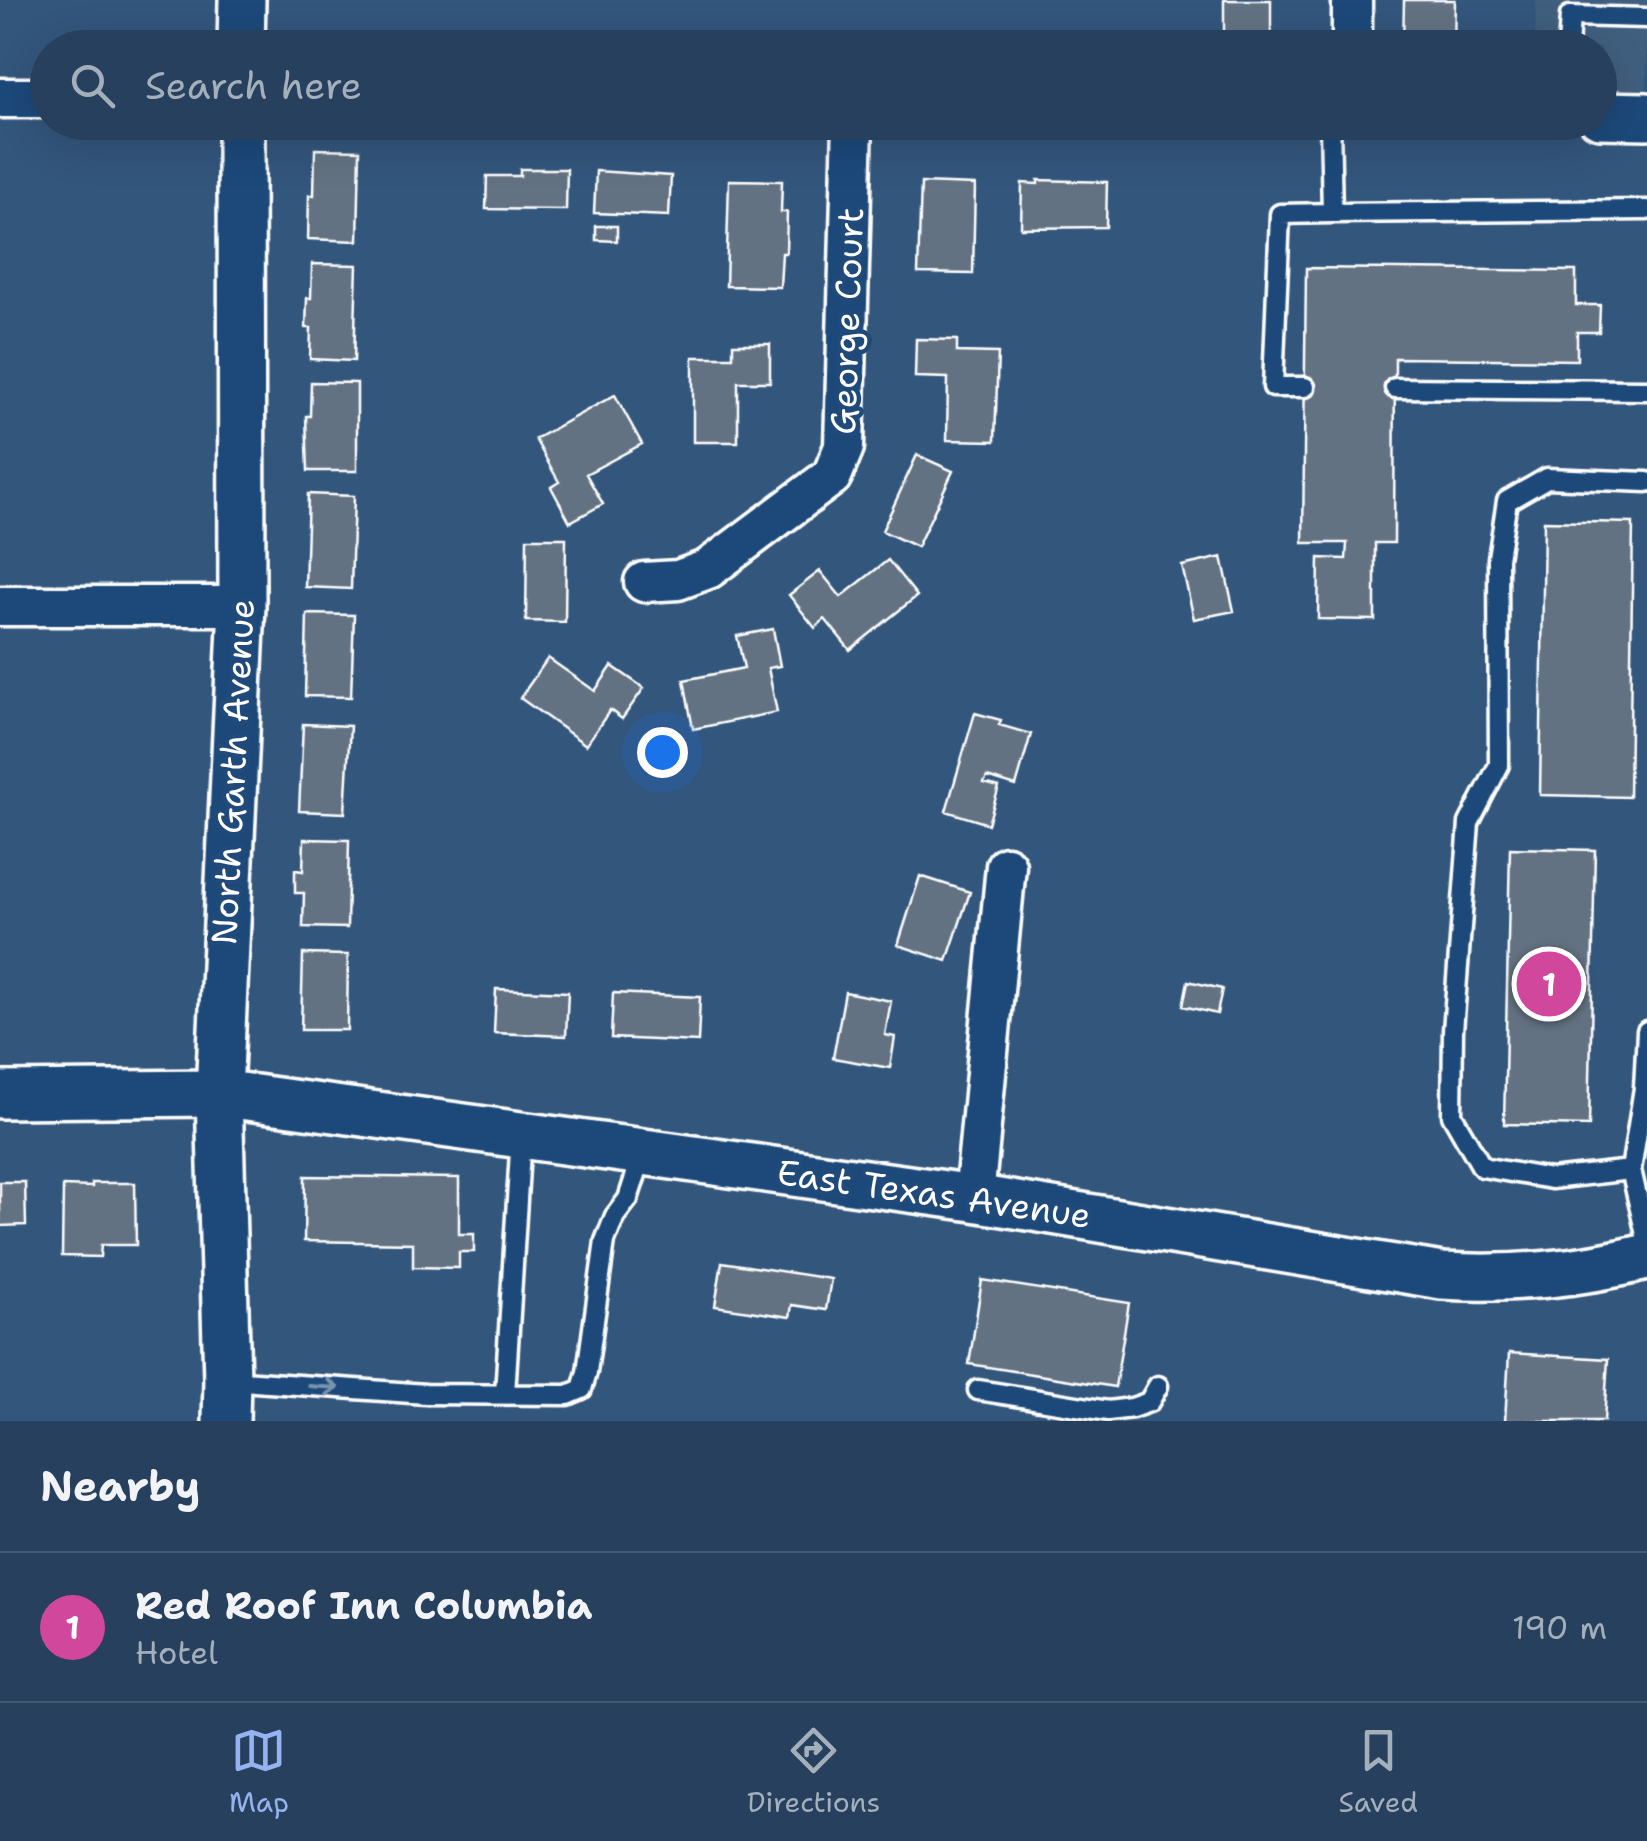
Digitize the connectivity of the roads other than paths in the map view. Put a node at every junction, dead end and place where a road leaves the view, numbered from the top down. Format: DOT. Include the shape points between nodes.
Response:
graph roads {
  1 [pos="242,0"];
  2 [pos="1352,0"];
  3 [pos="1647,18"];
  4 [pos="241,30"];
  5 [pos="1352,30"];
  6 [pos="1569,30"];
  7 [pos="0,98"];
  8 [pos="30,98"];
  9 [pos="1617,115"];
  10 [pos="1647,116"];
  11 [pos="241,140"];
  12 [pos="853,140"];
  13 [pos="1330,140"];
  14 [pos="1647,210"];
  15 [pos="1332,213"];
  16 [pos="1305,387"];
  17 [pos="1396,388"];
  18 [pos="1647,390"];
  19 [pos="1647,482"];
  20 [pos="644,582"];
  21 [pos="0,606"];
  22 [pos="242,606"];
  23 [pos="1006,866"];
  24 [pos="1647,1031"];
  25 [pos="219,1093"];
  26 [pos="0,1095"];
  27 [pos="521,1135"];
  28 [pos="644,1152"];
  29 [pos="1630,1170"];
  30 [pos="974,1198"];
  31 [pos="1647,1240"];
  32 [pos="1647,1257"];
  33 [pos="1158,1386"];
  34 [pos="978,1390"];
  35 [pos="505,1394"];
  36 [pos="227,1400"];
  1 -- 4 [label="street"];
  2 -- 5 [label="street"];
  3 -- 6 [label="lane" via="1570,16"];
  7 -- 8 [label="street"];
  9 -- 10 [label="street"];
  11 -- 22 [label="street, North Garth Avenue"];
  12 -- 20 [label="street, George Court" via="844,448 832,476 708,569"];
  13 -- 15 [label="lane"];
  14 -- 15 [label="lane"];
  15 -- 16 [label="lane" via="1280,214 1273,387"];
  17 -- 18 [label="lane"];
  19 -- 29 [label="lane" via="1547,478 1507,501 1498,558 1499,765 1469,824 1453,1031 1452,1115 1482,1168 1550,1179"];
  21 -- 22 [label="street"];
  22 -- 25 [label="street, North Garth Avenue"];
  23 -- 30 [label="street"];
  24 -- 29 [label="lane"];
  25 -- 26 [label="street, East Texas Avenue"];
  25 -- 27 [label="street, East Texas Avenue"];
  25 -- 36 [label="street, North Garth Avenue"];
  27 -- 28 [label="street, East Texas Avenue"];
  27 -- 35 [label="lane"];
  28 -- 30 [label="street, East Texas Avenue"];
  28 -- 35 [label="lane" via="605,1241 582,1389 568,1395"];
  29 -- 31 [label="lane"];
  30 -- 32 [label="street, East Texas Avenue" via="1442,1276 1542,1277"];
  33 -- 34 [label="lane" via="1149,1402 1108,1410"];
  36 -- 35 [label="lane, one-way"];
}
